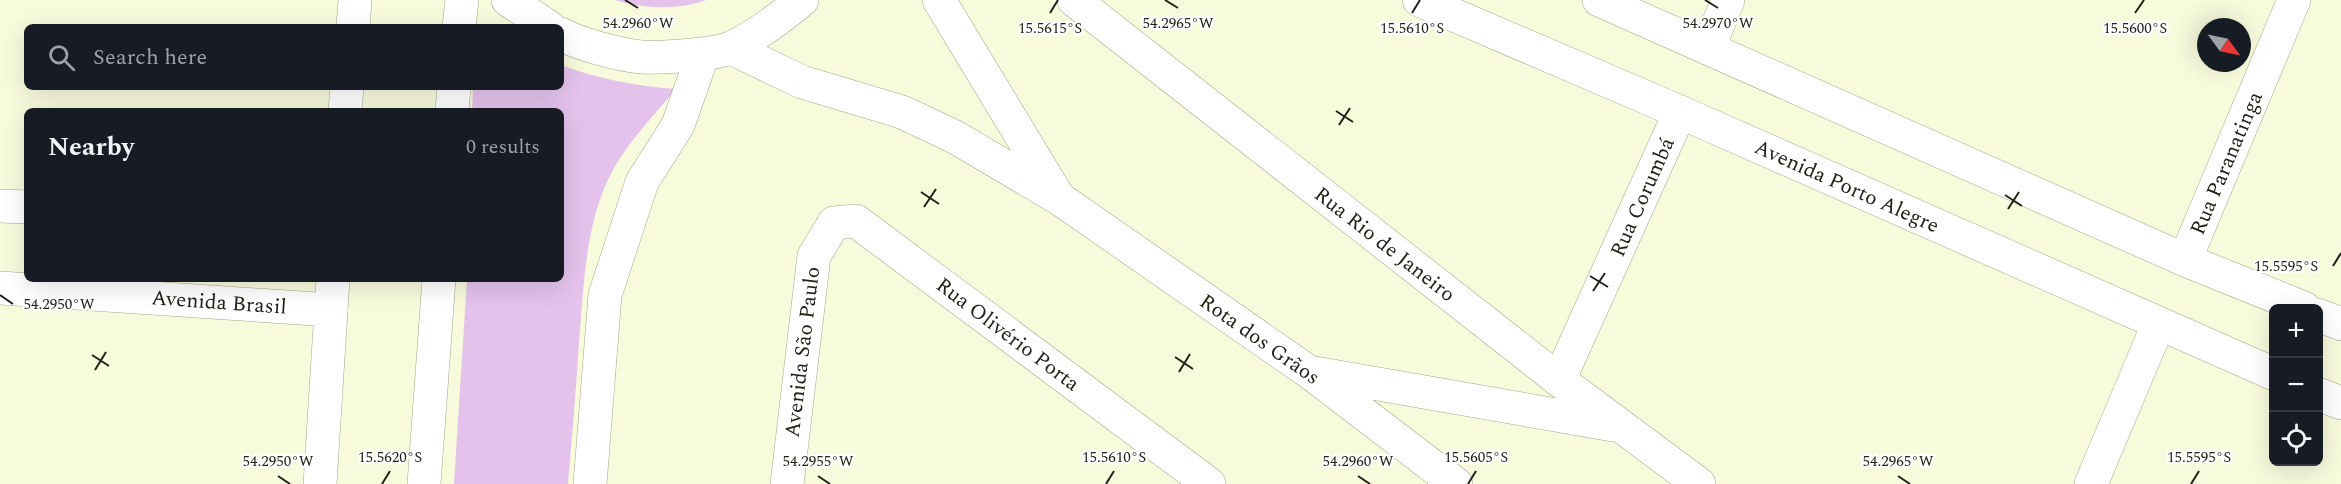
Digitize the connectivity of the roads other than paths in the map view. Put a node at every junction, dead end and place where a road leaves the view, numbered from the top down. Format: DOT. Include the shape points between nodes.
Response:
graph roads {
  1 [pos="355,0"];
  2 [pos="462,0"];
  3 [pos="508,0"];
  4 [pos="802,0"];
  5 [pos="939,0"];
  6 [pos="1074,0"];
  7 [pos="1419,0"];
  8 [pos="1599,0"];
  9 [pos="1728,0"];
  10 [pos="2294,0"];
  11 [pos="353,24"];
  12 [pos="459,24"];
  13 [pos="544,24"];
  14 [pos="564,36"];
  15 [pos="1708,47"];
  16 [pos="717,51"];
  17 [pos="347,90"];
  18 [pos="454,90"];
  19 [pos="345,108"];
  20 [pos="452,108"];
  21 [pos="1680,112"];
  22 [pos="1059,199"];
  23 [pos="0,206"];
  24 [pos="24,207"];
  25 [pos="814,256"];
  26 [pos="2185,260"];
  27 [pos="439,282"];
  28 [pos="0,288"];
  29 [pos="332,294"];
  30 [pos="2292,304"];
  31 [pos="2323,317"];
  32 [pos="2341,324"];
  33 [pos="2158,325"];
  34 [pos="1308,372"];
  35 [pos="2269,372"];
  36 [pos="1559,381"];
  37 [pos="2323,396"];
  38 [pos="2341,403"];
  39 [pos="1620,426"];
  40 [pos="1412,451"];
  41 [pos="320,484"];
  42 [pos="424,484"];
  43 [pos="590,484"];
  44 [pos="787,484"];
  45 [pos="1209,484"];
  46 [pos="1434,484"];
  47 [pos="1456,484"];
  48 [pos="1699,484"];
  49 [pos="2091,484"];
  1 -- 11 [label="main road"];
  2 -- 12 [label="main road"];
  3 -- 13 [label="main road"];
  4 -- 16 [label="main road" via="777,21"];
  5 -- 22 [label="main road, Rota dos Grãos"];
  6 -- 36 [label="main road, Rua Rio de Janeiro"];
  7 -- 21 [label="main road, Avenida Porto Alegre"];
  8 -- 15 [label="main road"];
  9 -- 15 [label="main road"];
  10 -- 26 [label="main road, Rua Paranatinga"];
  14 -- 16 [label="main road" via="641,57"];
  15 -- 26 [label="main road"];
  16 -- 22 [label="main road, Rota dos Grãos" via="801,82 902,112 955,137"];
  16 -- 43 [label="main road" via="642,182 605,295"];
  17 -- 19 [label="main road"];
  18 -- 20 [label="main road"];
  21 -- 33 [label="main road, Avenida Porto Alegre"];
  21 -- 36 [label="main road, Rua Corumbá"];
  22 -- 34 [label="main road, Rota dos Grãos"];
  23 -- 24 [label="main road"];
  25 -- 44 [label="main road, Avenida São Paulo"];
  25 -- 45 [label="main road, Rua Olivério Porta" via="834,223 856,221"];
  26 -- 30 [label="main road"];
  27 -- 42 [label="main road"];
  28 -- 29 [label="main road, Avenida Brasil"];
  29 -- 41 [label="main road"];
  31 -- 32 [label="main road"];
  33 -- 35 [label="main road, Avenida Porto Alegre"];
  33 -- 49 [label="main road"];
  34 -- 39 [label="main road"];
  34 -- 40 [label="main road, Rota dos Grãos"];
  36 -- 39 [label="main road, Rua Rio de Janeiro"];
  37 -- 38 [label="main road"];
  39 -- 48 [label="main road, Rua Rio de Janeiro"];
  40 -- 46 [label="main road"];
  40 -- 47 [label="main road, Rota dos Grãos"];
}
